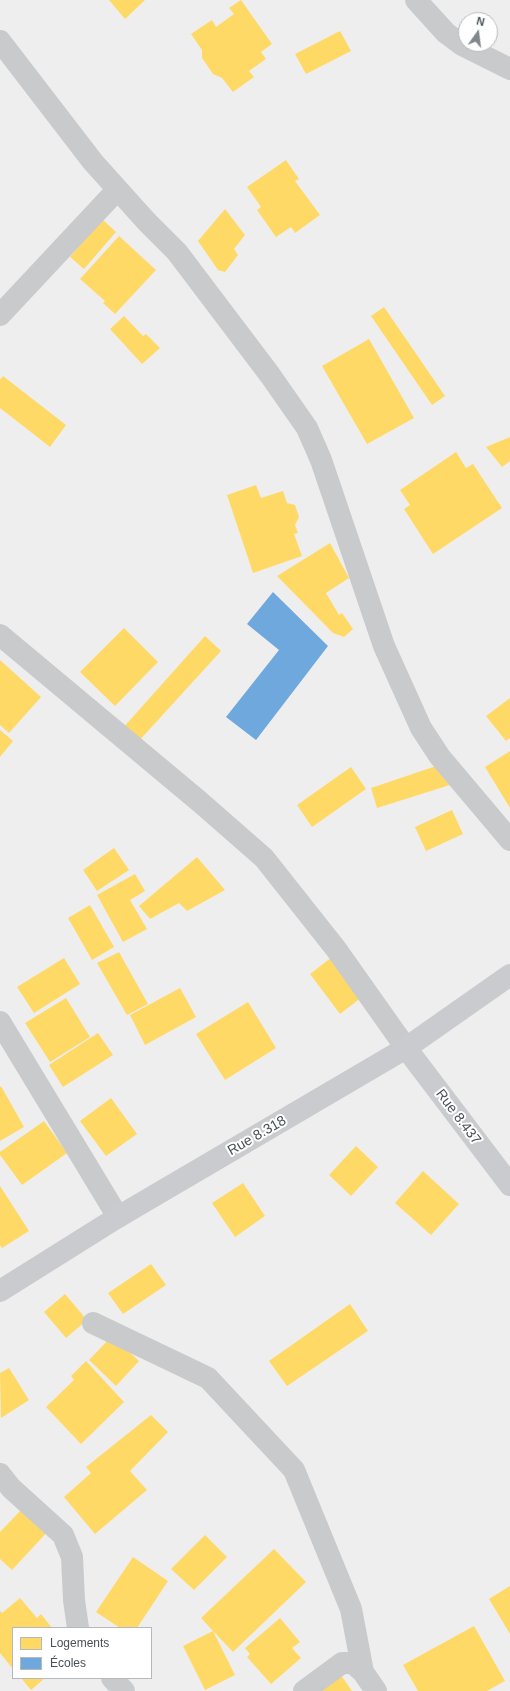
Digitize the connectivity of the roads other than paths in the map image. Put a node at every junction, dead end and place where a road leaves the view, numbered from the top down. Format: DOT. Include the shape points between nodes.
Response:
graph roads {
  1 [pos="416,0"];
  2 [pos="0,41"];
  3 [pos="510,69"];
  4 [pos="117,190"];
  5 [pos="0,315"];
  6 [pos="0,635"];
  7 [pos="510,840"];
  8 [pos="510,975"];
  9 [pos="0,1022"];
  10 [pos="406,1048"];
  11 [pos="510,1185"];
  12 [pos="118,1217"];
  13 [pos="0,1291"];
  14 [pos="93,1323"];
  15 [pos="0,1474"];
  16 [pos="78,1627"];
  17 [pos="363,1672"];
  18 [pos="113,1679"];
  19 [pos="124,1691"];
  20 [pos="304,1691"];
  21 [pos="376,1691"];
  1 -- 3 [label="street" via="446,33 462,45"];
  2 -- 4 [label="street"];
  4 -- 5 [label="street"];
  4 -- 7 [label="street" via="177,252 308,428 384,646 421,728 440,756"];
  6 -- 10 [label="street" via="264,858 336,949"];
  8 -- 10 [label="main road, Rue 8.318"];
  9 -- 12 [label="street"];
  10 -- 11 [label="main road, Rue 8.437"];
  10 -- 12 [label="main road, Rue 8.318"];
  12 -- 13 [label="main road, Rue 8.318"];
  14 -- 17 [label="street" via="208,1378 294,1470 351,1609"];
  15 -- 16 [label="street" via="11,1488 63,1535 72,1557"];
  17 -- 20 [label="street" via="353,1663 342,1663"];
  17 -- 21 [label="street"];
  18 -- 19 [label="street"];
}
